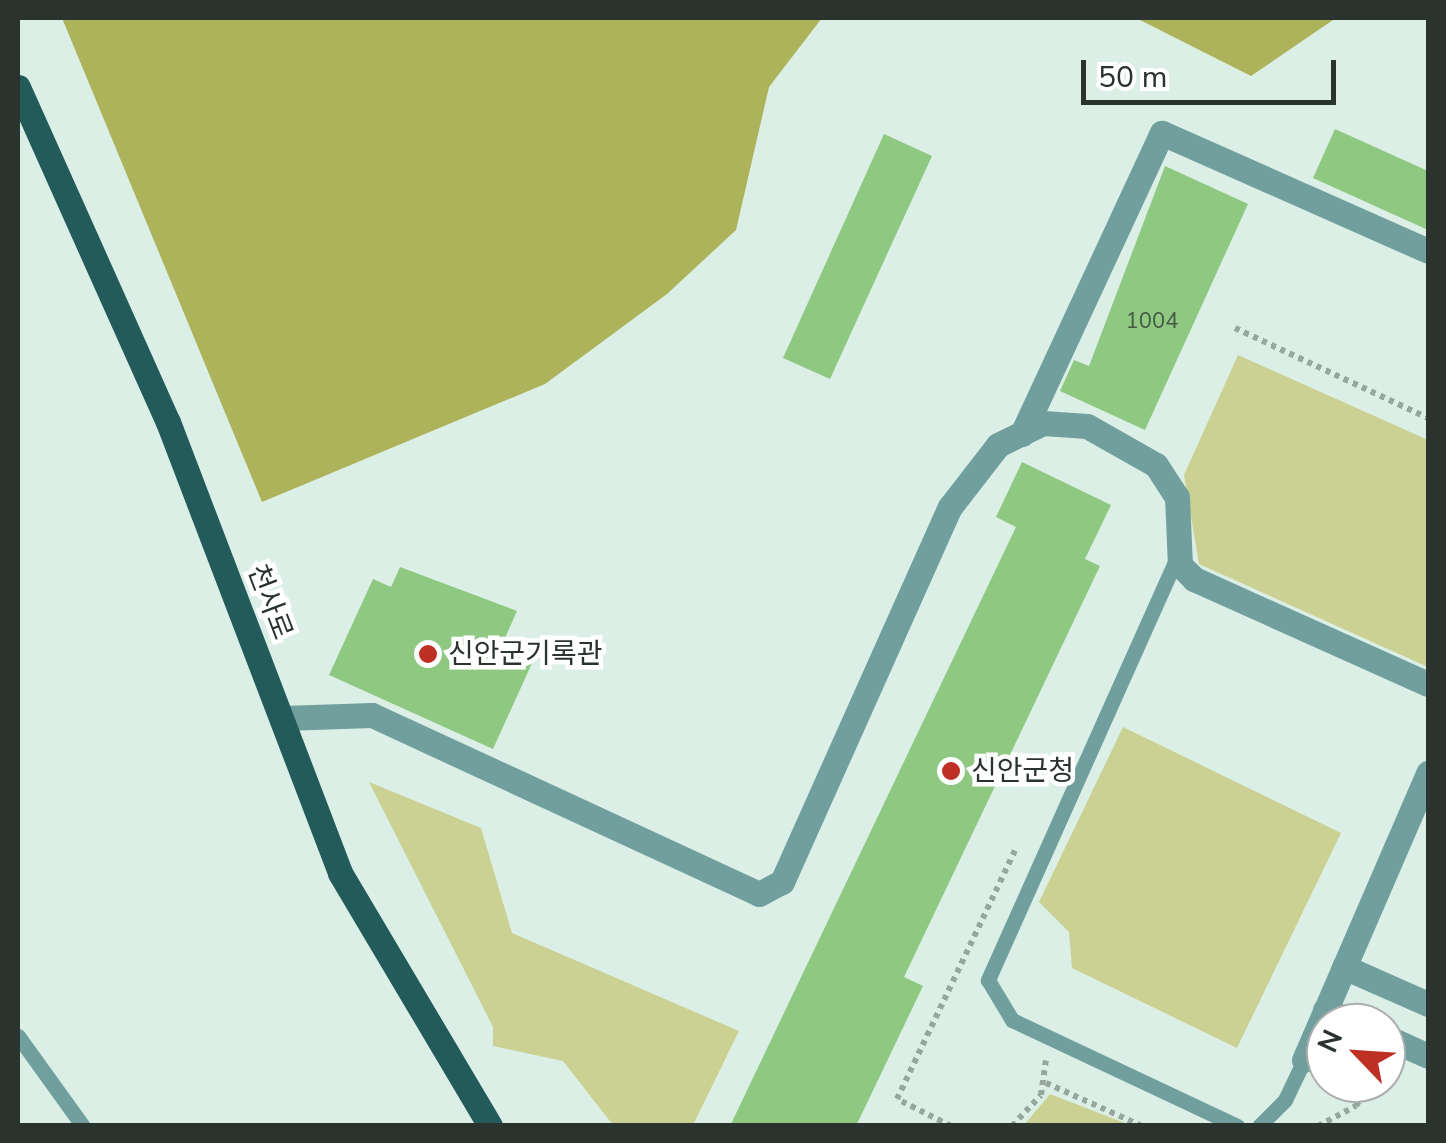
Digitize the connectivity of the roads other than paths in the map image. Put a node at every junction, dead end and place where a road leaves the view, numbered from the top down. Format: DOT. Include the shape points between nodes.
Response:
graph roads {
  1 [pos="18,87"];
  2 [pos="1428,251"];
  3 [pos="1022,434"];
  4 [pos="1178,555"];
  5 [pos="1428,684"];
  6 [pos="283,718"];
  7 [pos="1428,773"];
  8 [pos="1344,967"];
  9 [pos="1328,1003"];
  10 [pos="1428,1004"];
  11 [pos="18,1036"];
  12 [pos="1306,1055"];
  13 [pos="1304,1060"];
  14 [pos="83,1126"];
  15 [pos="490,1126"];
  16 [pos="1238,1126"];
  17 [pos="1259,1126"];
  1 -- 6 [label="main road, 천사로" via="168,422"];
  2 -- 3 [label="street" via="1162,134"];
  3 -- 4 [label="street" via="1044,423 1087,426 1125,441 1177,497"];
  3 -- 6 [label="street" via="998,445 950,507 782,882 759,894 372,715"];
  4 -- 5 [label="street" via="1194,579"];
  4 -- 16 [label="lane" via="992,962 991,997 1040,1034"];
  6 -- 15 [label="main road, 천사로" via="340,872"];
  7 -- 8 [label="street"];
  8 -- 9 [label="street"];
  8 -- 10 [label="street"];
  11 -- 14 [label="lane"];
  12 -- 13 [label="street"];
  13 -- 17 [label="lane" via="1285,1100"];
}
